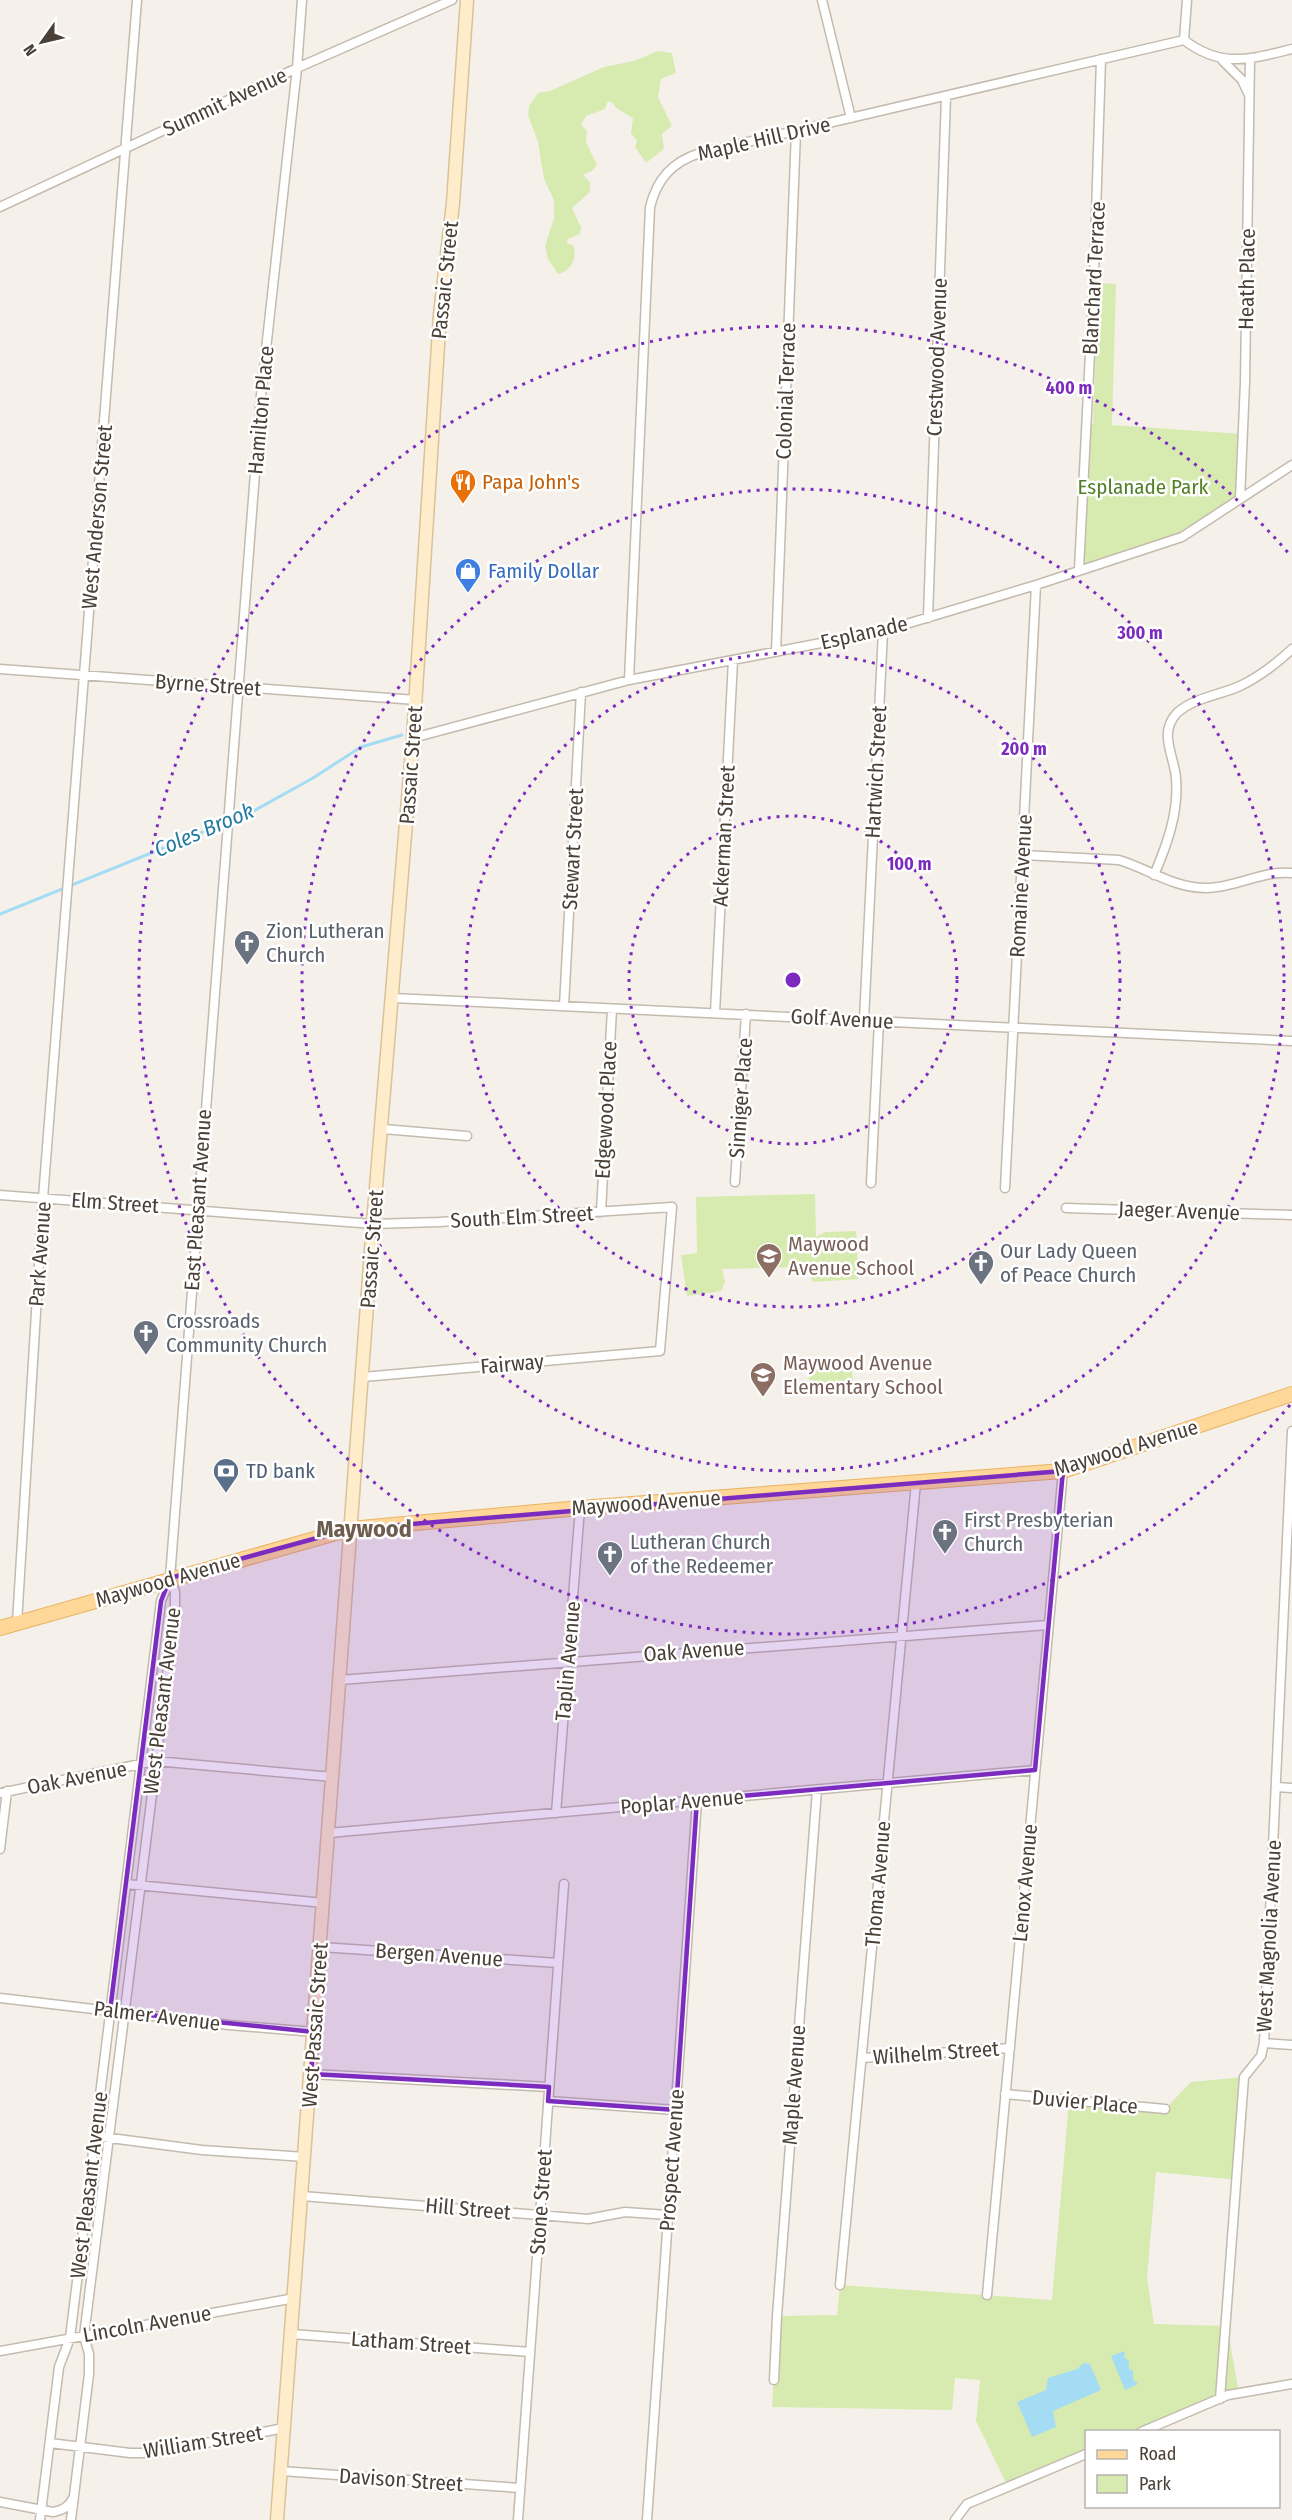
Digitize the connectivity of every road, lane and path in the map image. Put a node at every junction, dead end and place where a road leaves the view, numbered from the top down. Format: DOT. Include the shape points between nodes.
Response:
graph roads {
  1 [pos="137,0"];
  2 [pos="302,0"];
  3 [pos="452,0"];
  4 [pos="467,0"];
  5 [pos="822,0"];
  6 [pos="1187,0"];
  7 [pos="1184,40"];
  8 [pos="1292,49"];
  9 [pos="1101,59"];
  10 [pos="1221,59"];
  11 [pos="1250,59"];
  12 [pos="297,68"];
  13 [pos="946,96"];
  14 [pos="1250,96"];
  15 [pos="851,118"];
  16 [pos="796,131"];
  17 [pos="126,148"];
  18 [pos="0,207"];
  19 [pos="1292,465"];
  20 [pos="1240,499"];
  21 [pos="1078,569"];
  22 [pos="1036,585"];
  23 [pos="928,618"];
  24 [pos="883,631"];
  25 [pos="1292,649"];
  26 [pos="776,652"];
  27 [pos="733,660"];
  28 [pos="0,669"];
  29 [pos="84,675"];
  30 [pos="629,680"];
  31 [pos="240,687"];
  32 [pos="581,692"];
  33 [pos="416,700"];
  34 [pos="413,738"];
  35 [pos="228,822"];
  36 [pos="1023,855"];
  37 [pos="1292,873"];
  38 [pos="1154,875"];
  39 [pos="68,886"];
  40 [pos="393,998"];
  41 [pos="564,1006"];
  42 [pos="612,1008"];
  43 [pos="715,1012"];
  44 [pos="746,1014"];
  45 [pos="864,1020"];
  46 [pos="879,1021"];
  47 [pos="1014,1027"];
  48 [pos="1292,1041"];
  49 [pos="382,1129"];
  50 [pos="467,1136"];
  51 [pos="735,1182"];
  52 [pos="871,1182"];
  53 [pos="1005,1188"];
  54 [pos="0,1195"];
  55 [pos="43,1198"];
  56 [pos="1066,1208"];
  57 [pos="197,1210"];
  58 [pos="601,1212"];
  59 [pos="1292,1215"];
  60 [pos="373,1224"];
  61 [pos="660,1351"];
  62 [pos="363,1377"];
  63 [pos="1292,1394"];
  64 [pos="1292,1431"];
  65 [pos="1063,1472"];
  66 [pos="916,1483"];
  67 [pos="580,1508"];
  68 [pos="351,1529"];
  69 [pos="170,1578"];
  70 [pos="17,1623"];
  71 [pos="1048,1625"];
  72 [pos="0,1628"];
  73 [pos="901,1636"];
  74 [pos="568,1661"];
  75 [pos="340,1680"];
  76 [pos="155,1761"];
  77 [pos="141,1765"];
  78 [pos="1035,1770"];
  79 [pos="333,1777"];
  80 [pos="887,1783"];
  81 [pos="1276,1787"];
  82 [pos="1292,1788"];
  83 [pos="817,1790"];
  84 [pos="4,1792"];
  85 [pos="697,1800"];
  86 [pos="556,1813"];
  87 [pos="329,1833"];
  88 [pos="0,1849"];
  89 [pos="126,1884"];
  90 [pos="564,1884"];
  91 [pos="140,1886"];
  92 [pos="324,1904"];
  93 [pos="321,1947"];
  94 [pos="558,1963"];
  95 [pos="0,1998"];
  96 [pos="111,2011"];
  97 [pos="125,2012"];
  98 [pos="314,2032"];
  99 [pos="1264,2043"];
  100 [pos="1292,2045"];
  101 [pos="1010,2048"];
  102 [pos="861,2058"];
  103 [pos="311,2074"];
  104 [pos="549,2087"];
  105 [pos="1005,2094"];
  106 [pos="548,2101"];
  107 [pos="1165,2109"];
  108 [pos="676,2110"];
  109 [pos="94,2136"];
  110 [pos="109,2138"];
  111 [pos="305,2157"];
  112 [pos="302,2196"];
  113 [pos="540,2215"];
  114 [pos="668,2215"];
  115 [pos="840,2285"];
  116 [pos="987,2295"];
  117 [pos="295,2298"];
  118 [pos="292,2334"];
  119 [pos="84,2336"];
  120 [pos="70,2338"];
  121 [pos="0,2351"];
  122 [pos="530,2352"];
  123 [pos="774,2380"];
  124 [pos="1292,2384"];
  125 [pos="1220,2398"];
  126 [pos="284,2428"];
  127 [pos="1146,2430"];
  128 [pos="50,2443"];
  129 [pos="81,2447"];
  130 [pos="1085,2454"];
  131 [pos="281,2471"];
  132 [pos="520,2488"];
  133 [pos="75,2494"];
  134 [pos="0,2502"];
  135 [pos="42,2508"];
  136 [pos="40,2520"];
  137 [pos="71,2520"];
  138 [pos="277,2520"];
  139 [pos="518,2520"];
  140 [pos="647,2520"];
  141 [pos="955,2520"];
  1 -- 17 [label="street, West Anderson Street"];
  2 -- 12 [label="street, Hamilton Place"];
  3 -- 12 [label="street, Summit Avenue"];
  4 -- 33 [label="main road, Passaic Street" via="453,203 440,314"];
  5 -- 15 [label="street"];
  6 -- 7 [label="street"];
  7 -- 9 [label="street, Maple Hill Drive"];
  7 -- 10 [label="street"];
  8 -- 11 [label="street"];
  9 -- 13 [label="street, Maple Hill Drive"];
  9 -- 21 [label="street, Blanchard Terrace"];
  10 -- 11 [label="street"];
  10 -- 14 [label="street" via="1232,67"];
  11 -- 14 [label="street, Heath Place"];
  12 -- 17 [label="street, Summit Avenue"];
  12 -- 31 [label="street, Hamilton Place" via="261,395"];
  13 -- 15 [label="street, Maple Hill Drive"];
  13 -- 23 [label="street, Crestwood Avenue"];
  14 -- 20 [label="street, Heath Place"];
  15 -- 16 [label="street, Maple Hill Drive"];
  16 -- 26 [label="street, Colonial Terrace"];
  16 -- 30 [label="street, Maple Hill Drive" via="688,157 666,172 653,194"];
  17 -- 18 [label="street, Summit Avenue"];
  17 -- 29 [label="street, West Anderson Street"];
  19 -- 20 [label="street, Esplanade"];
  20 -- 21 [label="street, Esplanade" via="1182,537"];
  21 -- 22 [label="street, Esplanade"];
  22 -- 23 [label="street, Esplanade"];
  22 -- 36 [label="street, Romaine Avenue"];
  23 -- 24 [label="street, Esplanade"];
  24 -- 26 [label="street, Esplanade"];
  24 -- 45 [label="street, Hartwich Street"];
  25 -- 38 [label="street" via="1240,686 1184,708 1170,724 1167,746 1174,765 1176,797 1164,852"];
  26 -- 27 [label="street, Esplanade"];
  27 -- 30 [label="street, Esplanade"];
  27 -- 43 [label="street, Ackerman Street"];
  28 -- 29 [label="street, Byrne Street"];
  29 -- 31 [label="street, Byrne Street"];
  29 -- 39 [label="street, West Anderson Street"];
  30 -- 32 [label="street, Esplanade"];
  31 -- 33 [label="street, Byrne Street"];
  31 -- 35 [label="street, Hamilton Place"];
  32 -- 34 [label="street, Esplanade"];
  32 -- 41 [label="street, Stewart Street"];
  33 -- 34 [label="main road, Passaic Street"];
  34 -- 40 [label="main road, Passaic Street"];
  35 -- 57 [label="street, East Pleasant Avenue"];
  36 -- 38 [label="street" via="1119,860"];
  36 -- 47 [label="street, Romaine Avenue"];
  37 -- 38 [label="street" via="1267,873 1239,883 1206,888"];
  39 -- 55 [label="street, Park Avenue"];
  40 -- 41 [label="street, Golf Avenue"];
  40 -- 49 [label="main road, Passaic Street"];
  41 -- 42 [label="street, Golf Avenue"];
  42 -- 43 [label="street, Golf Avenue"];
  42 -- 58 [label="street, Edgewood Place"];
  43 -- 44 [label="street, Golf Avenue"];
  44 -- 45 [label="street, Golf Avenue"];
  44 -- 51 [label="street, Sinniger Place"];
  45 -- 46 [label="street, Golf Avenue"];
  46 -- 47 [label="street, Golf Avenue"];
  46 -- 52 [label="street"];
  47 -- 48 [label="street, Golf Avenue"];
  47 -- 53 [label="street, Romaine Avenue"];
  49 -- 50 [label="street"];
  49 -- 60 [label="main road, Passaic Street"];
  54 -- 55 [label="street, Elm Street"];
  55 -- 57 [label="street, Elm Street"];
  55 -- 70 [label="street, Park Avenue"];
  56 -- 59 [label="street, Jaeger Avenue"];
  57 -- 60 [label="street, Elm Street"];
  57 -- 69 [label="street, East Pleasant Avenue"];
  58 -- 60 [label="street, South Elm Street"];
  58 -- 61 [label="street, South Elm Street" via="672,1207"];
  60 -- 62 [label="main road, Passaic Street"];
  61 -- 62 [label="street, Fairway"];
  62 -- 68 [label="main road, Passaic Street"];
  63 -- 65 [label="main road, Maywood Avenue"];
  64 -- 81 [label="street, West Magnolia Avenue"];
  65 -- 66 [label="main road, Maywood Avenue"];
  65 -- 71 [label="street, Lenox Avenue"];
  66 -- 67 [label="main road, Maywood Avenue"];
  66 -- 73 [label="street, Thoma Avenue"];
  67 -- 68 [label="main road, Maywood Avenue"];
  67 -- 74 [label="street, Taplin Avenue"];
  68 -- 69 [label="main road, Maywood Avenue"];
  68 -- 75 [label="main road, West Passaic Street"];
  69 -- 70 [label="main road, Maywood Avenue"];
  69 -- 76 [label="street, West Pleasant Avenue" via="175,1611"];
  69 -- 77 [label="street, West Pleasant Avenue" via="161,1601"];
  70 -- 72 [label="main road, Maywood Avenue"];
  71 -- 73 [label="street, Oak Avenue"];
  71 -- 78 [label="street, Lenox Avenue"];
  73 -- 74 [label="street, Oak Avenue"];
  73 -- 80 [label="street, Thoma Avenue"];
  74 -- 75 [label="street, Oak Avenue"];
  74 -- 86 [label="street, Taplin Avenue"];
  75 -- 79 [label="main road, West Passaic Street"];
  76 -- 77 [label="street, Oak Avenue"];
  76 -- 79 [label="street, Oak Avenue"];
  76 -- 91 [label="street, West Pleasant Avenue"];
  77 -- 84 [label="street, Oak Avenue"];
  77 -- 89 [label="street, West Pleasant Avenue"];
  78 -- 80 [label="street, Poplar Avenue"];
  78 -- 101 [label="street, Lenox Avenue"];
  79 -- 87 [label="main road, West Passaic Street"];
  80 -- 83 [label="street, Poplar Avenue"];
  80 -- 102 [label="street, Thoma Avenue"];
  81 -- 82 [label="street"];
  81 -- 99 [label="street, West Magnolia Avenue"];
  83 -- 85 [label="street, Poplar Avenue"];
  83 -- 123 [label="street, Maple Avenue"];
  84 -- 88 [label="street"];
  85 -- 86 [label="street, Poplar Avenue"];
  85 -- 108 [label="street, Prospect Avenue"];
  86 -- 87 [label="street, Poplar Avenue"];
  87 -- 92 [label="main road, West Passaic Street"];
  89 -- 91 [label="street"];
  89 -- 96 [label="street, West Pleasant Avenue"];
  90 -- 94 [label="street, Stone Street"];
  91 -- 92 [label="street"];
  91 -- 97 [label="street, West Pleasant Avenue"];
  92 -- 93 [label="main road, West Passaic Street"];
  93 -- 94 [label="street, Bergen Avenue"];
  93 -- 98 [label="main road, West Passaic Street"];
  94 -- 104 [label="street, Stone Street"];
  95 -- 96 [label="street, Palmer Avenue"];
  96 -- 97 [label="street, Palmer Avenue"];
  96 -- 109 [label="street, West Pleasant Avenue"];
  97 -- 98 [label="street, Palmer Avenue"];
  97 -- 110 [label="street, West Pleasant Avenue"];
  98 -- 103 [label="main road, West Passaic Street"];
  99 -- 100 [label="street"];
  99 -- 125 [label="street, West Magnolia Avenue" via="1261,2056 1244,2078"];
  101 -- 102 [label="street, Wilhelm Street"];
  101 -- 105 [label="street, Lenox Avenue"];
  102 -- 115 [label="street, Thoma Avenue"];
  103 -- 104 [label="street"];
  103 -- 111 [label="main road, West Passaic Street"];
  104 -- 106 [label="street, Stone Street"];
  105 -- 107 [label="street, Duvier Place"];
  105 -- 116 [label="street, Lenox Avenue"];
  106 -- 108 [label="street"];
  106 -- 113 [label="street, Stone Street"];
  108 -- 114 [label="street, Prospect Avenue"];
  109 -- 110 [label="street"];
  109 -- 120 [label="street, West Pleasant Avenue"];
  110 -- 111 [label="street"];
  110 -- 119 [label="street, West Pleasant Avenue"];
  111 -- 112 [label="main road, West Passaic Street"];
  112 -- 113 [label="street, Hill Street"];
  112 -- 117 [label="main road, West Passaic Street"];
  113 -- 114 [label="street, Hill Street" via="588,2219 625,2212"];
  113 -- 122 [label="street, Stone Street"];
  114 -- 140 [label="street, Prospect Avenue"];
  117 -- 118 [label="main road, West Passaic Street"];
  117 -- 119 [label="street, Lincoln Avenue"];
  118 -- 122 [label="street, Latham Street"];
  118 -- 126 [label="main road, West Passaic Street"];
  119 -- 120 [label="street, Lincoln Avenue"];
  119 -- 129 [label="street, West Pleasant Avenue" via="89,2374"];
  120 -- 121 [label="street, Lincoln Avenue"];
  120 -- 128 [label="street, West Pleasant Avenue" via="59,2367"];
  122 -- 132 [label="street, Stone Street"];
  124 -- 125 [label="street"];
  125 -- 127 [label="street"];
  126 -- 129 [label="street, William Street" via="155,2453"];
  126 -- 131 [label="main road, West Passaic Street"];
  128 -- 129 [label="street, William Street"];
  128 -- 135 [label="street, West Pleasant Avenue"];
  129 -- 133 [label="street, West Pleasant Avenue"];
  130 -- 141 [label="street" via="967,2504"];
  131 -- 132 [label="street, Davison Street"];
  131 -- 138 [label="main road, West Passaic Street"];
  132 -- 139 [label="street, Stone Street"];
  133 -- 135 [label="street" via="62,2511"];
  133 -- 137 [label="street, West Pleasant Avenue"];
  134 -- 135 [label="street"];
  135 -- 136 [label="street, West Pleasant Avenue"];
}
